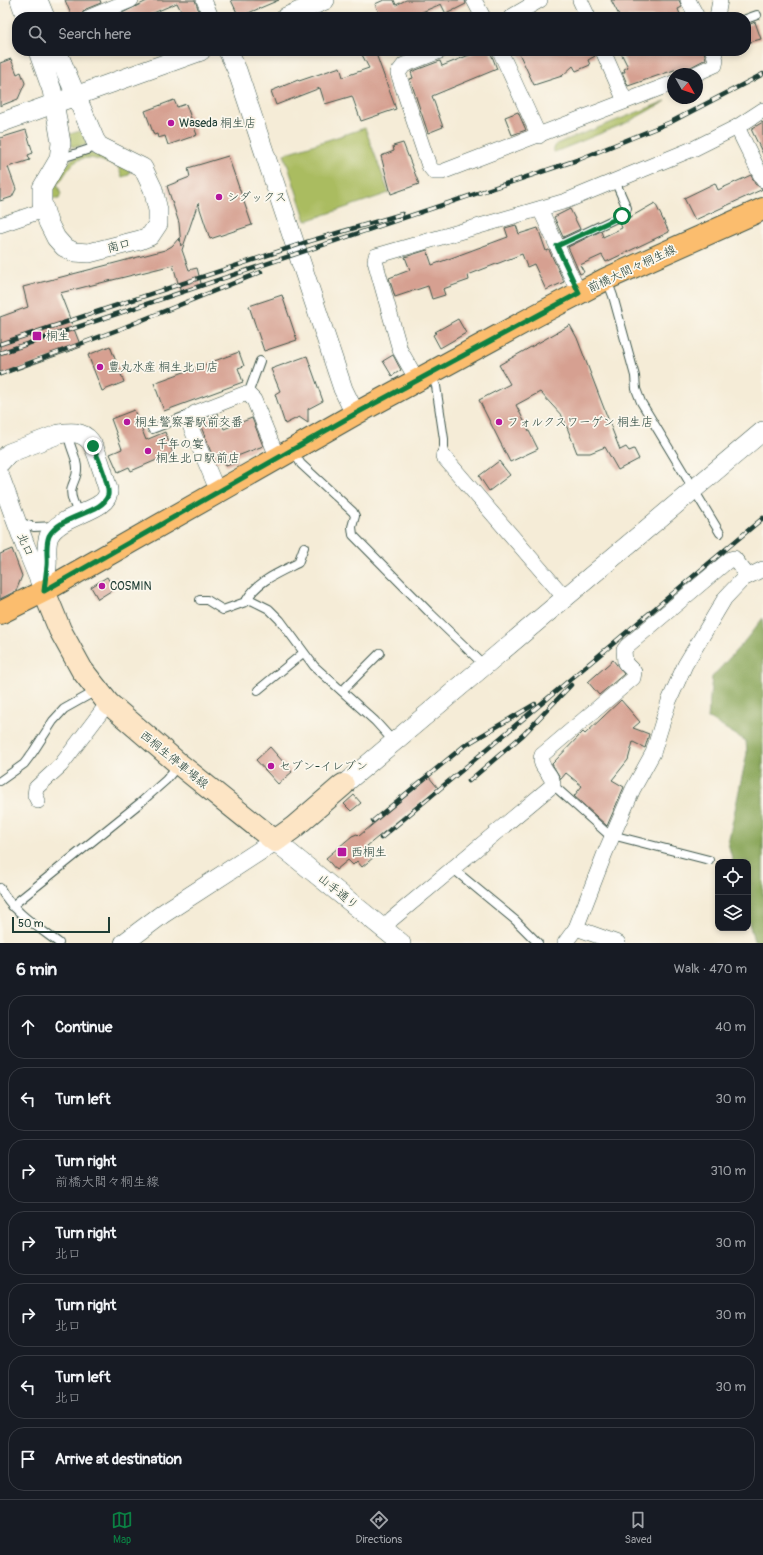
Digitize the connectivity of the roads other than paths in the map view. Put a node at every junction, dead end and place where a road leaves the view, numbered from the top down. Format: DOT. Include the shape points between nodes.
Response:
graph roads {
  1 [pos="20,0"];
  2 [pos="38,0"];
  3 [pos="131,0"];
  4 [pos="204,0"];
  5 [pos="323,0"];
  6 [pos="474,0"];
  7 [pos="540,0"];
  8 [pos="580,0"];
  9 [pos="688,0"];
  10 [pos="720,0"];
  11 [pos="24,12"];
  12 [pos="42,12"];
  13 [pos="102,12"];
  14 [pos="209,12"];
  15 [pos="297,12"];
  16 [pos="480,12"];
  17 [pos="520,12"];
  18 [pos="586,12"];
  19 [pos="694,12"];
  20 [pos="718,12"];
  21 [pos="757,15"];
  22 [pos="751,17"];
  23 [pos="40,56"];
  24 [pos="59,56"];
  25 [pos="187,56"];
  26 [pos="230,56"];
  27 [pos="427,56"];
  28 [pos="502,56"];
  29 [pos="605,56"];
  30 [pos="715,56"];
  31 [pos="703,70"];
  32 [pos="667,84"];
  33 [pos="76,97"];
  34 [pos="625,101"];
  35 [pos="54,105"];
  36 [pos="763,110"];
  37 [pos="0,123"];
  38 [pos="737,127"];
  39 [pos="539,136"];
  40 [pos="99,146"];
  41 [pos="59,159"];
  42 [pos="763,180"];
  43 [pos="615,181"];
  44 [pos="540,208"];
  45 [pos="763,209"];
  46 [pos="44,210"];
  47 [pos="0,225"];
  48 [pos="557,246"];
  49 [pos="606,279"];
  50 [pos="579,293"];
  51 [pos="260,361"];
  52 [pos="424,376"];
  53 [pos="248,394"];
  54 [pos="355,414"];
  55 [pos="190,416"];
  56 [pos="152,429"];
  57 [pos="763,431"];
  58 [pos="68,432"];
  59 [pos="286,455"];
  60 [pos="442,456"];
  61 [pos="0,463"];
  62 [pos="1,484"];
  63 [pos="694,490"];
  64 [pos="218,492"];
  65 [pos="83,512"];
  66 [pos="15,519"];
  67 [pos="57,526"];
  68 [pos="720,533"];
  69 [pos="304,547"];
  70 [pos="763,569"];
  71 [pos="748,576"];
  72 [pos="44,591"];
  73 [pos="565,598"];
  74 [pos="200,600"];
  75 [pos="246,601"];
  76 [pos="0,613"];
  77 [pos="303,653"];
  78 [pos="380,653"];
  79 [pos="484,665"];
  80 [pos="258,690"];
  81 [pos="342,691"];
  82 [pos="102,697"];
  83 [pos="394,742"];
  84 [pos="179,764"];
  85 [pos="0,781"];
  86 [pos="343,785"];
  87 [pos="553,785"];
  88 [pos="38,801"];
  89 [pos="613,836"];
  90 [pos="275,841"];
  91 [pos="709,860"];
  92 [pos="452,868"];
  93 [pos="0,888"];
  94 [pos="12,906"];
  95 [pos="383,929"];
  96 [pos="573,937"];
  97 [pos="58,943"];
  98 [pos="124,943"];
  99 [pos="401,943"];
  100 [pos="538,943"];
  101 [pos="618,943"];
  1 -- 11 [label="street"];
  2 -- 12 [label="street"];
  3 -- 13 [label="street"];
  4 -- 14 [label="street"];
  5 -- 15 [label="street"];
  6 -- 16 [label="street"];
  7 -- 17 [label="street"];
  8 -- 18 [label="street"];
  9 -- 19 [label="street"];
  10 -- 20 [label="street"];
  21 -- 22 [label="lane"];
  23 -- 35 [label="street, 南口"];
  24 -- 33 [label="street"];
  25 -- 33 [label="street"];
  26 -- 54 [label="street" via="343,389"];
  27 -- 39 [label="street" via="404,65 398,73 428,166 432,171 442,172"];
  28 -- 39 [label="street"];
  29 -- 34 [label="street"];
  30 -- 31 [label="street" via="715,65"];
  32 -- 34 [label="street"];
  33 -- 35 [label="street"];
  33 -- 40 [label="street"];
  34 -- 39 [label="street"];
  35 -- 37 [label="street"];
  35 -- 41 [label="street, 南口 / 南口" via="61,143"];
  36 -- 38 [label="street"];
  38 -- 42 [label="street"];
  38 -- 43 [label="street" via="695,148"];
  40 -- 41 [label="lane"];
  40 -- 46 [label="street, 南口 / 南口" via="140,166 146,172 153,189 159,217 153,233 140,240 96,252 74,252 64,247 56,238"];
  41 -- 46 [label="street, 南口 / 南口" via="42,188"];
  43 -- 44 [label="street"];
  43 -- 48 [label="lane" via="627,208 625,214"];
  44 -- 48 [label="street"];
  44 -- 52 [label="street" via="376,256 375,261 400,350"];
  45 -- 49 [label="main road, 前橋大間々桐生線"];
  46 -- 47 [label="street"];
  48 -- 50 [label="street"];
  49 -- 50 [label="main road, 前橋大間々桐生線"];
  49 -- 63 [label="lane" via="613,296 641,402"];
  50 -- 52 [label="main road, 前橋大間々桐生線"];
  51 -- 53 [label="lane"];
  52 -- 54 [label="main road, 前橋大間々桐生線"];
  52 -- 60 [label="lane" via="436,386 444,439"];
  53 -- 55 [label="street"];
  53 -- 59 [label="street"];
  54 -- 59 [label="main road, 前橋大間々桐生線"];
  55 -- 56 [label="lane"];
  55 -- 64 [label="street" via="189,423"];
  57 -- 63 [label="street"];
  58 -- 61 [label="street" via="9,453"];
  58 -- 65 [label="lane" via="68,443 77,469 70,495 75,506"];
  58 -- 65 [label="street" via="80,434 90,441 108,487 108,495 103,502"];
  59 -- 64 [label="main road, 前橋大間々桐生線"];
  59 -- 79 [label="lane" via="302,464 353,512 353,535"];
  60 -- 73 [label="street"];
  62 -- 66 [label="street, 北口 / 北口"];
  63 -- 68 [label="lane"];
  63 -- 73 [label="street"];
  64 -- 72 [label="main road, 前橋大間々桐生線"];
  65 -- 67 [label="street"];
  66 -- 67 [label="lane" via="28,526"];
  66 -- 72 [label="street, 北口 / 北口"];
  67 -- 72 [label="street, 北口 / 北口" via="47,545"];
  69 -- 75 [label="lane" via="298,563 266,579 255,588"];
  70 -- 71 [label="street"];
  71 -- 87 [label="street" via="734,558 730,559 627,646 624,650 625,663 634,672 633,678 542,755 541,764 553,780"];
  71 -- 89 [label="street" via="725,598 684,665 669,701 656,746"];
  72 -- 76 [label="main road, 前橋大間々桐生線"];
  72 -- 82 [label="main road, 西桐生停車場線" via="60,630 82,670"];
  73 -- 79 [label="street"];
  74 -- 75 [label="lane" via="207,600 223,610"];
  75 -- 77 [label="lane" via="259,603 275,615"];
  77 -- 80 [label="lane"];
  77 -- 81 [label="lane"];
  78 -- 81 [label="lane"];
  79 -- 83 [label="street"];
  81 -- 83 [label="lane"];
  82 -- 84 [label="main road, 西桐生停車場線"];
  82 -- 85 [label="lane" via="64,709 24,764"];
  82 -- 88 [label="street" via="61,764 36,788 35,795"];
  83 -- 86 [label="street"];
  84 -- 90 [label="main road, 西桐生停車場線"];
  84 -- 94 [label="lane" via="140,804"];
  86 -- 90 [label="main road"];
  87 -- 89 [label="lane" via="587,818"];
  87 -- 92 [label="street"];
  89 -- 91 [label="lane"];
  89 -- 96 [label="street"];
  90 -- 95 [label="street, 山手通り"];
  90 -- 98 [label="street" via="164,913"];
  92 -- 95 [label="street" via="392,918"];
  92 -- 100 [label="lane" via="515,920"];
  93 -- 94 [label="lane"];
  94 -- 97 [label="lane"];
  95 -- 99 [label="street, 山手通り"];
  96 -- 101 [label="street"];
}
